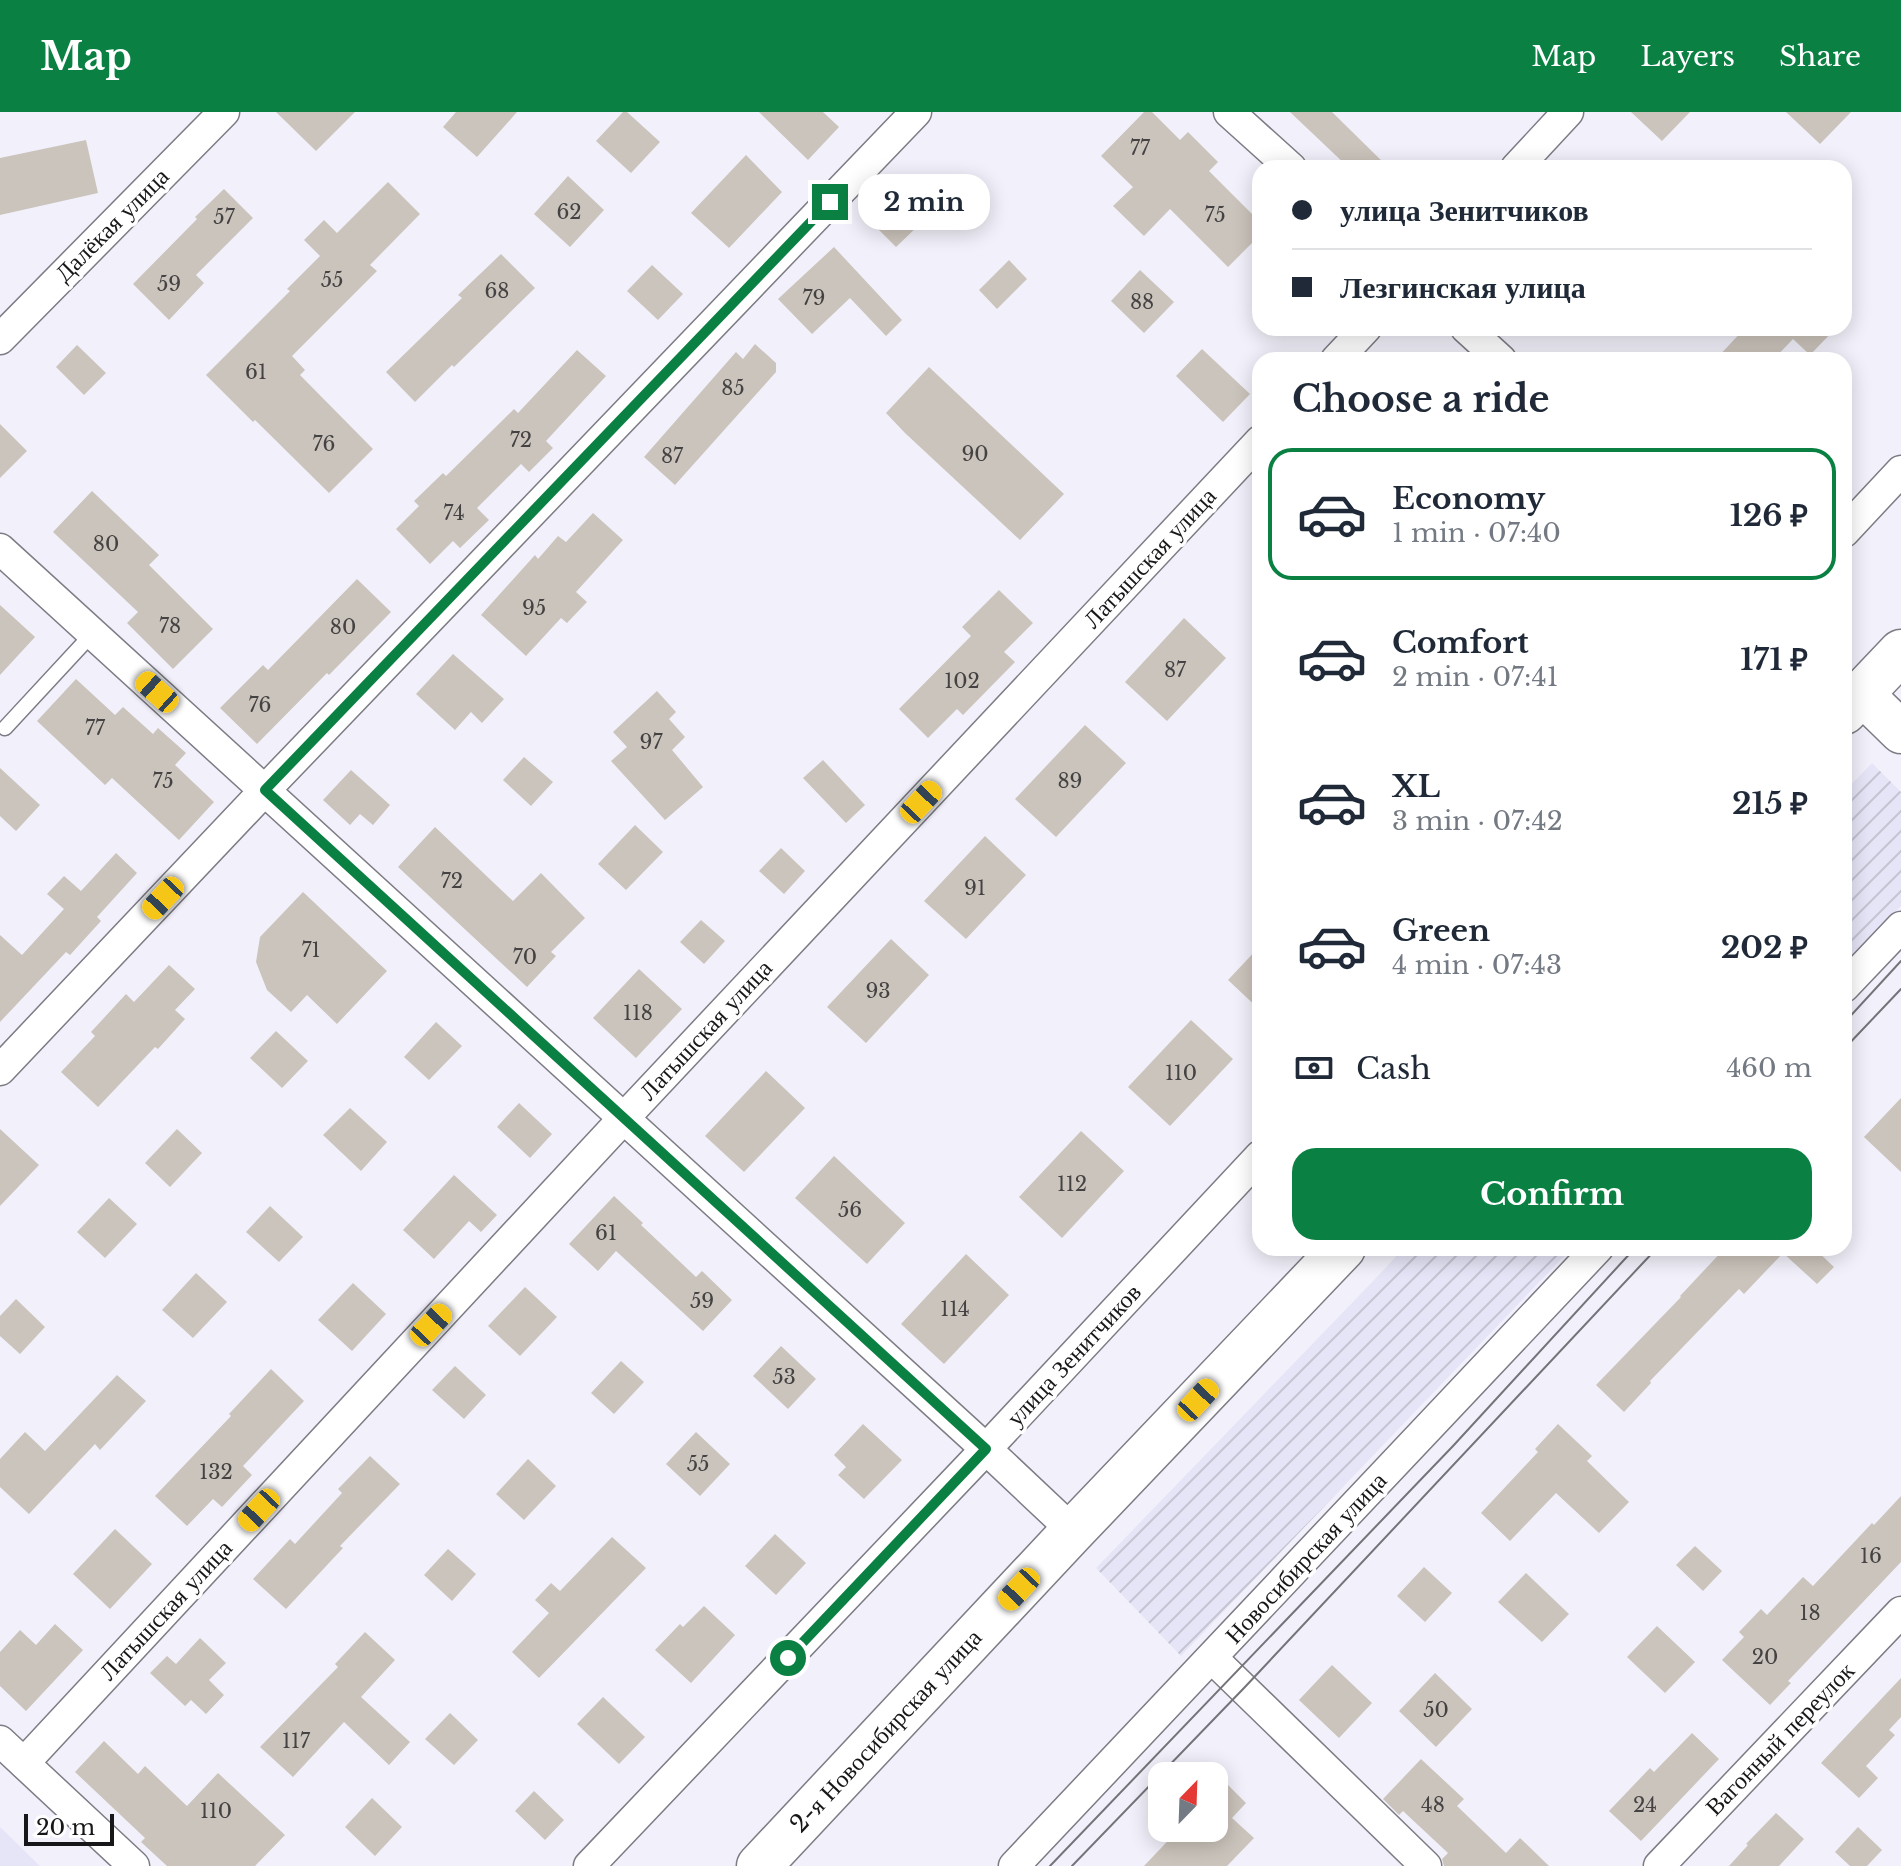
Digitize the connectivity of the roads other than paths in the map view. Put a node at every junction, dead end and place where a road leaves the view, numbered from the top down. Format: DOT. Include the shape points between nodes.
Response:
graph roads {
  1 [pos="224,112"];
  2 [pos="916,112"];
  3 [pos="1229,112"];
  4 [pos="1568,112"];
  5 [pos="1282,160"];
  6 [pos="1523,160"];
  7 [pos="1358,336"];
  8 [pos="1475,336"];
  9 [pos="0,339"];
  10 [pos="1344,352"];
  11 [pos="1492,352"];
  12 [pos="1252,450"];
  13 [pos="1901,471"];
  14 [pos="1852,523"];
  15 [pos="0,549"];
  16 [pos="93,633"];
  17 [pos="1901,652"];
  18 [pos="1852,692"];
  19 [pos="1852,695"];
  20 [pos="5,728"];
  21 [pos="1901,732"];
  22 [pos="265,790"];
  23 [pos="1901,927"];
  24 [pos="1852,979"];
  25 [pos="0,1070"];
  26 [pos="624,1118"];
  27 [pos="1252,1165"];
  28 [pos="1335,1256"];
  29 [pos="1590,1256"];
  30 [pos="986,1449"];
  31 [pos="1073,1531"];
  32 [pos="1901,1612"];
  33 [pos="1212,1658"];
  34 [pos="0,1741"];
  35 [pos="24,1763"];
  36 [pos="134,1866"];
  37 [pos="589,1866"];
  38 [pos="759,1866"];
  39 [pos="1014,1866"];
  40 [pos="1426,1866"];
  41 [pos="1659,1866"];
  1 -- 9 [label="street, Далёкая улица"];
  2 -- 22 [label="street"];
  3 -- 5 [label="street"];
  4 -- 6 [label="street"];
  7 -- 10 [label="street"];
  8 -- 11 [label="street"];
  12 -- 26 [label="street, Латышская улица"];
  13 -- 14 [label="street"];
  15 -- 16 [label="street"];
  16 -- 20 [label="lane"];
  16 -- 22 [label="street"];
  17 -- 18 [label="main road"];
  19 -- 21 [label="street"];
  22 -- 25 [label="street"];
  22 -- 26 [label="street"];
  23 -- 24 [label="street"];
  26 -- 30 [label="street"];
  26 -- 35 [label="street, Латышская улица"];
  27 -- 30 [label="street, улица Зенитчиков"];
  28 -- 31 [label="main road, 2-я Новосибирская улица"];
  29 -- 33 [label="street, Новосибирская улица"];
  30 -- 31 [label="street"];
  30 -- 37 [label="street, улица Зенитчиков"];
  31 -- 38 [label="main road, 2-я Новосибирская улица"];
  32 -- 41 [label="street, Вагонный переулок"];
  33 -- 39 [label="street, Новосибирская улица"];
  33 -- 40 [label="street"];
  34 -- 35 [label="street"];
  35 -- 36 [label="street"];
}
